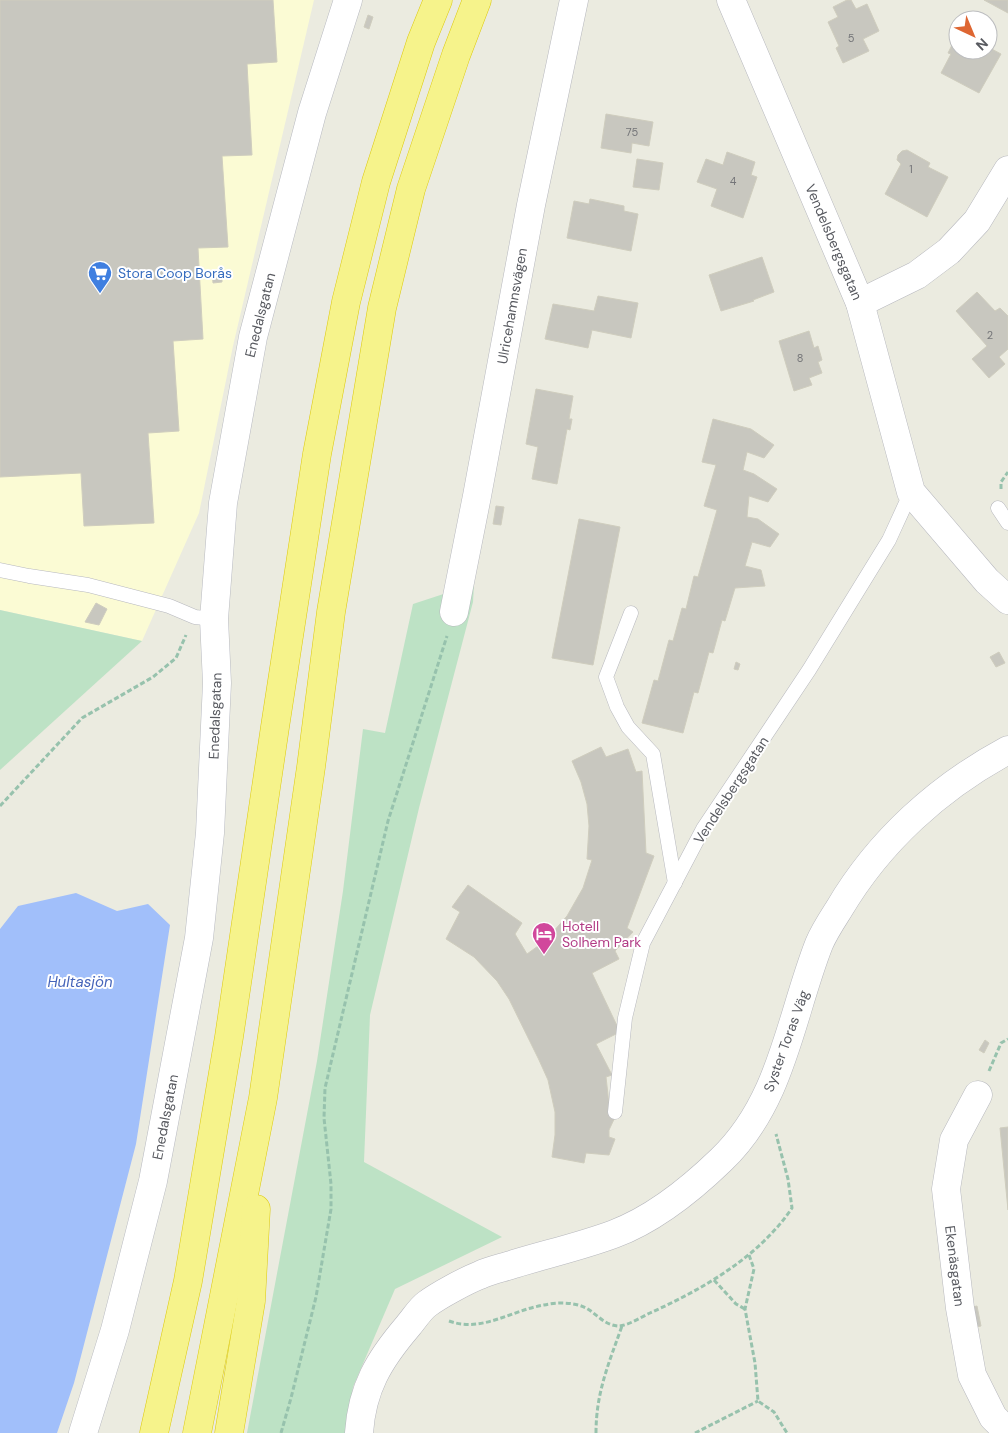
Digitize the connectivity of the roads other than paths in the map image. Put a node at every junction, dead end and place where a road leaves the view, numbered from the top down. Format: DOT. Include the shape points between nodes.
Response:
graph roads {
  1 [pos="348,0"];
  2 [pos="438,0"];
  3 [pos="477,0"];
  4 [pos="574,0"];
  5 [pos="731,0"];
  6 [pos="1008,170"];
  7 [pos="860,303"];
  8 [pos="911,492"];
  9 [pos="998,508"];
  10 [pos="1008,523"];
  11 [pos="0,570"];
  12 [pos="1008,600"];
  13 [pos="454,612"];
  14 [pos="630,613"];
  15 [pos="204,618"];
  16 [pos="1008,750"];
  17 [pos="674,883"];
  18 [pos="978,1095"];
  19 [pos="262,1098"];
  20 [pos="615,1112"];
  21 [pos="188,1281"];
  22 [pos="1008,1432"];
  23 [pos="83,1433"];
  24 [pos="134,1433"];
  25 [pos="154,1433"];
  26 [pos="197,1433"];
  27 [pos="229,1433"];
  28 [pos="359,1433"];
  1 -- 15 [label="street, Enedalsgatan" via="312,113 253,337"];
  2 -- 21 [label="highway" via="376,182 346,302 317,454 229,1036"];
  3 -- 19 [label="highway" via="411,189 382,308 331,612 312,767"];
  4 -- 13 [label="street, Ulricehamnsvägen" via="531,205"];
  5 -- 7 [label="street, Vendelsbergsgatan"];
  6 -- 7 [label="street" via="977,220 949,251 917,275"];
  7 -- 8 [label="street, Vendelsbergsgatan"];
  8 -- 12 [label="street, Vendelsbergsgatan" via="986,581"];
  8 -- 17 [label="lane, Vendelsbergsgatan" via="889,540 810,670 703,829"];
  9 -- 10 [label="lane"];
  11 -- 15 [label="lane" via="88,584"];
  14 -- 17 [label="lane" via="606,677 628,727 653,754"];
  15 -- 23 [label="street, Enedalsgatan" via="217,683 210,833 199,938 153,1181 115,1330"];
  16 -- 28 [label="street, Syster Toras Väg" via="957,780 923,808 882,848 858,880 820,942 788,1045 764,1103 748,1129 722,1160 644,1220 614,1234 479,1275 426,1304 376,1369 360,1412"];
  17 -- 20 [label="lane, Vendelsbergsgatan" via="643,943 625,1018"];
  18 -- 22 [label="street, Ekenäsgatan" via="954,1140 946,1189 960,1308 972,1375 993,1417"];
  19 -- 26 [label="highway"];
  19 -- 27 [label="highway" via="251,1301"];
  21 -- 24 [label="highway"];
  21 -- 25 [label="highway"];
}
